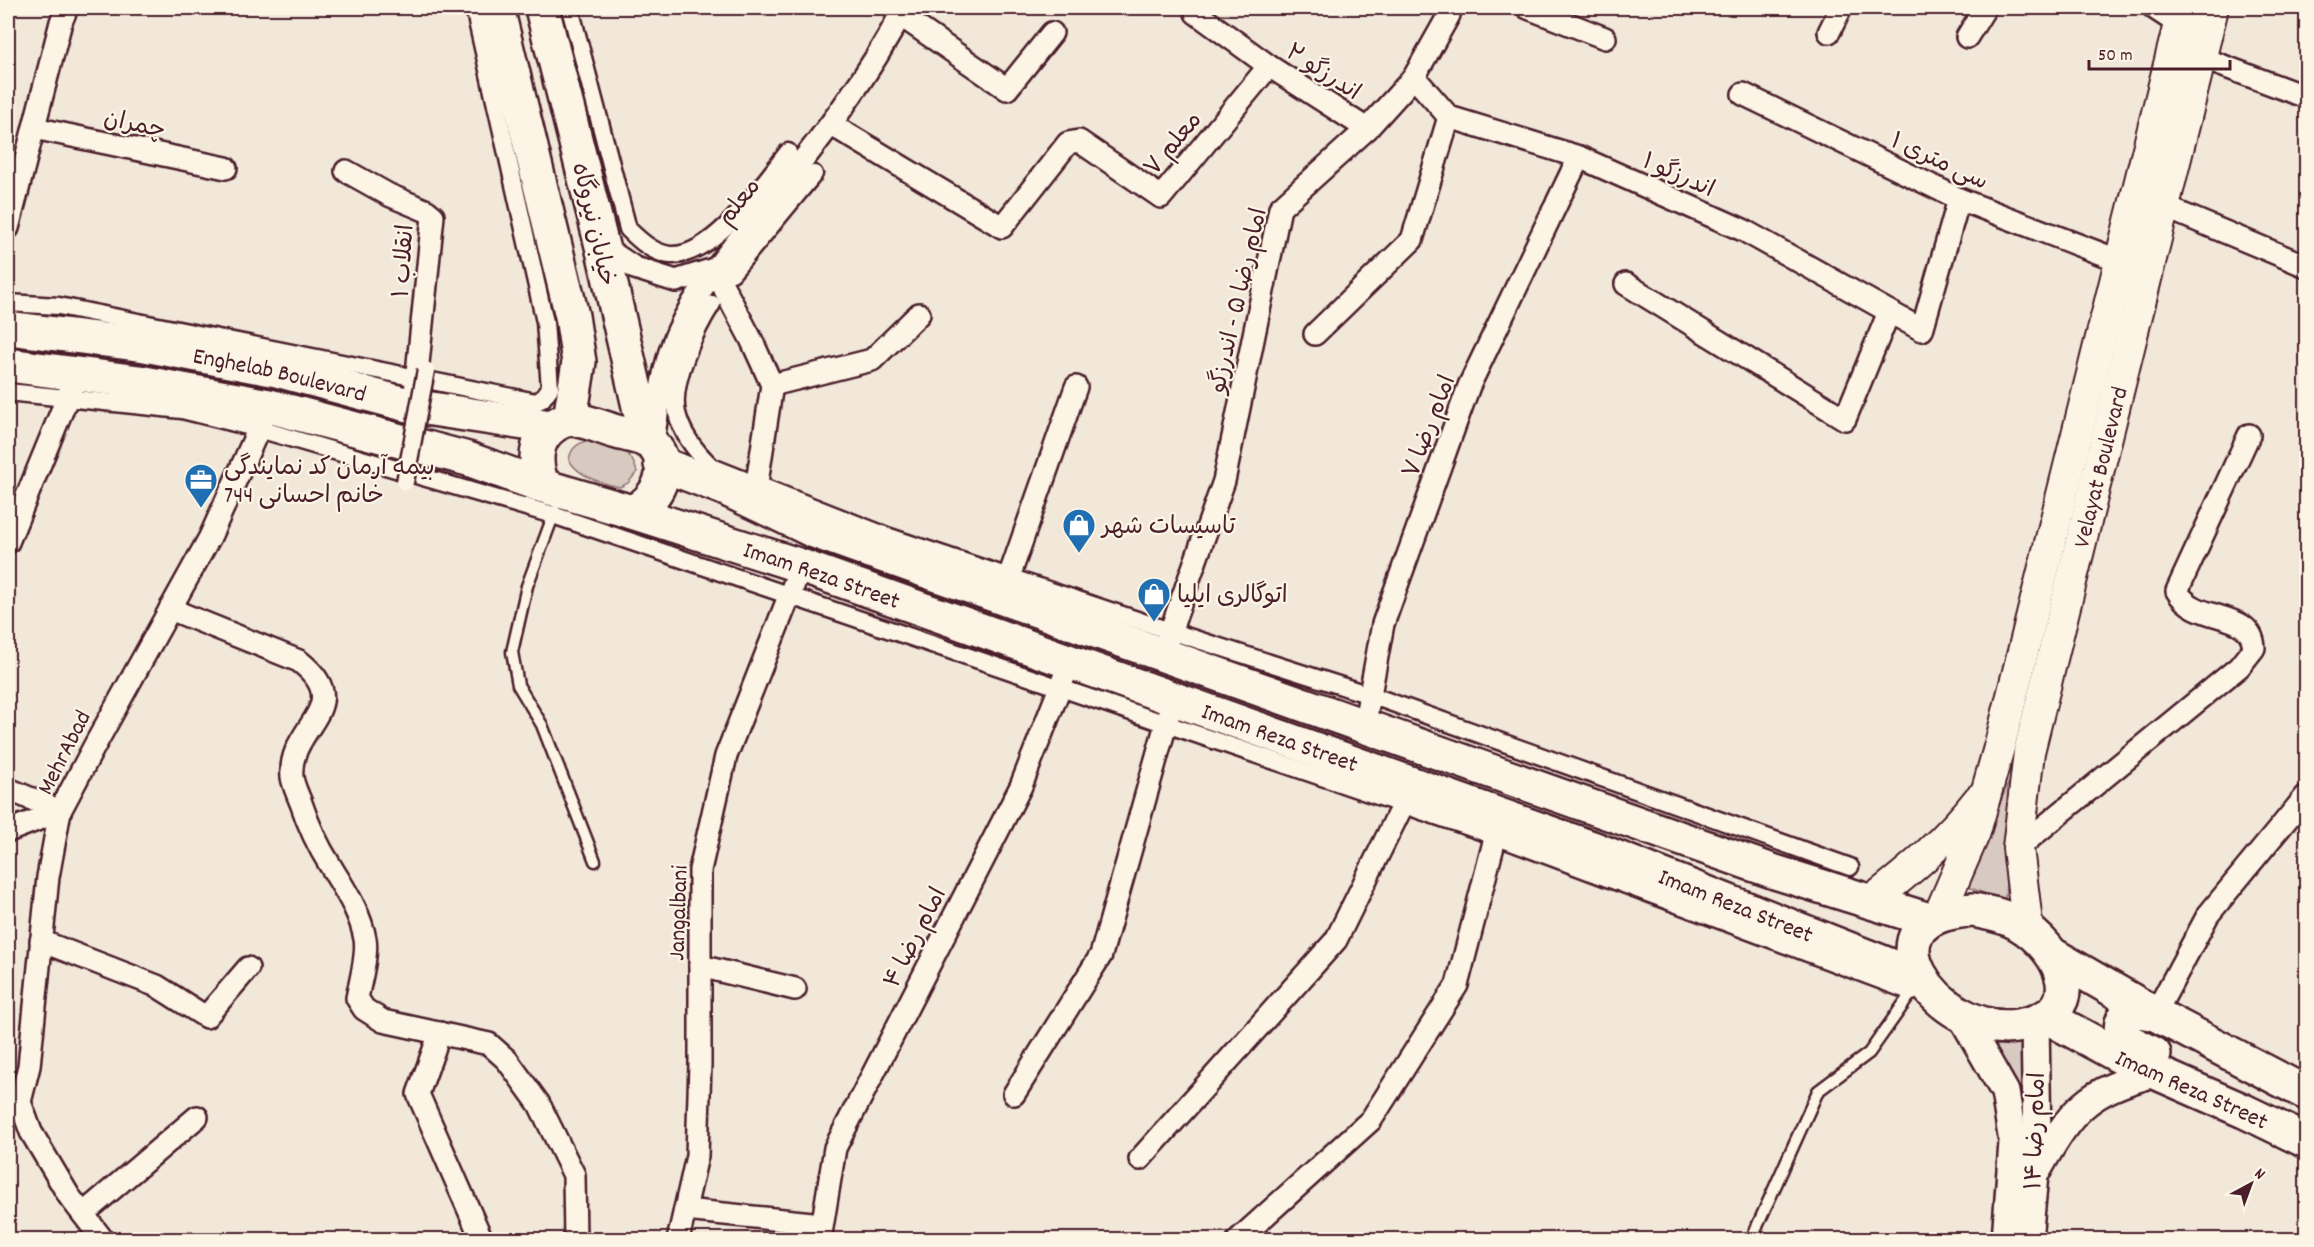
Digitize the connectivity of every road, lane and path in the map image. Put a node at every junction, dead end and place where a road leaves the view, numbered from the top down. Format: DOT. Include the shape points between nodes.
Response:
graph roads {
  1 [pos="67,8"];
  2 [pos="474,8"];
  3 [pos="497,8"];
  4 [pos="542,8"];
  5 [pos="570,8"];
  6 [pos="1450,8"];
  7 [pos="1528,8"];
  8 [pos="1841,8"];
  9 [pos="1985,8"];
  10 [pos="2154,8"];
  11 [pos="2213,8"];
  12 [pos="902,11"];
  13 [pos="1196,13"];
  14 [pos="2181,16"];
  15 [pos="1052,33"];
  16 [pos="1830,33"];
  17 [pos="1967,37"];
  18 [pos="1605,38"];
  19 [pos="2202,58"];
  20 [pos="1269,66"];
  21 [pos="1414,77"];
  22 [pos="1743,94"];
  23 [pos="2307,97"];
  24 [pos="1449,117"];
  25 [pos="832,124"];
  26 [pos="33,128"];
  27 [pos="1367,129"];
  28 [pos="789,153"];
  29 [pos="1579,157"];
  30 [pos="226,168"];
  31 [pos="346,171"];
  32 [pos="814,174"];
  33 [pos="1959,199"];
  34 [pos="2165,207"];
  35 [pos="8,228"];
  36 [pos="602,246"];
  37 [pos="2120,261"];
  38 [pos="2307,266"];
  39 [pos="723,271"];
  40 [pos="1626,284"];
  41 [pos="8,303"];
  42 [pos="712,304"];
  43 [pos="615,306"];
  44 [pos="1889,312"];
  45 [pos="919,314"];
  46 [pos="572,316"];
  47 [pos="8,328"];
  48 [pos="1315,334"];
  49 [pos="8,365"];
  50 [pos="419,384"];
  51 [pos="772,385"];
  52 [pos="72,386"];
  53 [pos="1076,387"];
  54 [pos="8,392"];
  55 [pos="478,416"];
  56 [pos="264,418"];
  57 [pos="561,423"];
  58 [pos="2249,435"];
  59 [pos="654,450"];
  60 [pos="468,459"];
  61 [pos="405,482"];
  62 [pos="752,495"];
  63 [pos="553,497"];
  64 [pos="632,512"];
  65 [pos="8,542"];
  66 [pos="735,544"];
  67 [pos="795,580"];
  68 [pos="1006,587"];
  69 [pos="170,609"];
  70 [pos="1166,643"];
  71 [pos="1065,675"];
  72 [pos="1370,695"];
  73 [pos="1170,711"];
  74 [pos="1364,727"];
  75 [pos="2000,744"];
  76 [pos="2029,752"];
  77 [pos="1988,787"];
  78 [pos="8,789"];
  79 [pos="1408,794"];
  80 [pos="2307,796"];
  81 [pos="60,811"];
  82 [pos="1498,826"];
  83 [pos="8,831"];
  84 [pos="2018,848"];
  85 [pos="595,861"];
  86 [pos="1850,867"];
  87 [pos="1776,873"];
  88 [pos="1870,902"];
  89 [pos="1934,918"];
  90 [pos="2028,931"];
  91 [pos="41,941"];
  92 [pos="1848,947"];
  93 [pos="2053,955"];
  94 [pos="700,966"];
  95 [pos="248,968"];
  96 [pos="1917,985"];
  97 [pos="795,989"];
  98 [pos="1960,1014"];
  99 [pos="2155,1014"];
  100 [pos="2041,1019"];
  101 [pos="440,1033"];
  102 [pos="2155,1073"];
  103 [pos="2307,1093"];
  104 [pos="1014,1094"];
  105 [pos="2244,1111"];
  106 [pos="197,1117"];
  107 [pos="2307,1141"];
  108 [pos="1140,1159"];
  109 [pos="2034,1175"];
  110 [pos="685,1210"];
  111 [pos="83,1214"];
  112 [pos="821,1232"];
  113 [pos="104,1239"];
  114 [pos="482,1239"];
  115 [pos="574,1239"];
  116 [pos="678,1239"];
  117 [pos="1238,1239"];
  118 [pos="1751,1239"];
  119 [pos="2006,1239"];
  120 [pos="2028,1239"];
  1 -- 26 [label="street"];
  2 -- 50 [label="street" via="545,322 550,388 536,402"];
  3 -- 46 [label="main road, خیابان نیروگاه"];
  4 -- 36 [label="main road, خیابان نیروگاه"];
  5 -- 28 [label="street" via="628,229 637,239 658,252 672,255 698,249 730,223"];
  6 -- 21 [label="street, امام رضا ۵ - اندرزگو"];
  7 -- 18 [label="street"];
  8 -- 16 [label="street"];
  9 -- 17 [label="street"];
  10 -- 14 [label="street"];
  11 -- 19 [label="main road, Velayat Boulevard"];
  12 -- 15 [label="street" via="1007,89"];
  12 -- 25 [label="street, معلم"];
  13 -- 20 [label="street, اندرزگو ۲"];
  14 -- 37 [label="main road, Velayat Boulevard"];
  19 -- 23 [label="street"];
  19 -- 34 [label="main road, Velayat Boulevard"];
  20 -- 25 [label="street, معلم ۷" via="1161,197 1079,141 1068,143 1002,227"];
  20 -- 27 [label="street, اندرزگو ۲"];
  21 -- 24 [label="street"];
  21 -- 27 [label="street, امام رضا ۵ - اندرزگو"];
  22 -- 33 [label="street, سی متری ۱"];
  24 -- 29 [label="street, اندرزگو ۱"];
  24 -- 48 [label="street" via="1412,240"];
  25 -- 39 [label="street, معلم"];
  26 -- 30 [label="street, چمران"];
  26 -- 35 [label="street"];
  27 -- 70 [label="street, امام رضا ۵ - اندرزگو" via="1280,208 1224,481"];
  29 -- 44 [label="street, اندرزگو ۱" via="1743,230"];
  29 -- 72 [label="street, امام رضا ۷" via="1469,386 1383,624"];
  31 -- 50 [label="street, انقلاب ۱" via="433,216"];
  32 -- 39 [label="street"];
  33 -- 37 [label="street, سی متری ۱"];
  33 -- 44 [label="street, اندرزگو ۱" via="1922,330"];
  34 -- 38 [label="street"];
  34 -- 76 [label="main road, Velayat Boulevard"];
  36 -- 39 [label="street" via="634,268 676,281"];
  36 -- 43 [label="main road, خیابان نیروگاه"];
  37 -- 75 [label="main road, Velayat Boulevard"];
  39 -- 51 [label="street"];
  39 -- 59 [label="street, معلم" via="677,333 664,375"];
  40 -- 44 [label="street" via="1845,419"];
  41 -- 50 [label="street" via="59,306"];
  42 -- 62 [label="street" via="692,337 685,358 677,415 692,448"];
  43 -- 46 [label="main road" via="604,318 588,322"];
  43 -- 59 [label="main road, خیابان نیروگاه"];
  45 -- 51 [label="street" via="872,360"];
  46 -- 57 [label="main road, خیابان نیروگاه" via="579,362"];
  47 -- 50 [label="main road, Enghelab Boulevard" via="145,345 277,370"];
  49 -- 52 [label="main road, Enghelab Boulevard"];
  50 -- 55 [label="main road, Enghelab Boulevard"];
  50 -- 61 [label="street, bridge"];
  51 -- 62 [label="street"];
  52 -- 54 [label="street"];
  52 -- 56 [label="main road, Enghelab Boulevard" via="139,382"];
  52 -- 65 [label="street"];
  53 -- 68 [label="street"];
  55 -- 57 [label="main road, Enghelab Boulevard"];
  55 -- 60 [label="main road" via="490,426 492,442 483,455"];
  56 -- 60 [label="main road, Enghelab Boulevard"];
  56 -- 63 [label="street"];
  56 -- 69 [label="street, MehrAbad" via="210,537"];
  57 -- 59 [label="main road, Imam Reza Street"];
  57 -- 63 [label="main road" via="538,445 536,456"];
  58 -- 84 [label="street" via="2177,591 2183,602 2202,612 2242,624 2254,637 2254,648 2239,667"];
  59 -- 62 [label="main road, Imam Reza Street"];
  59 -- 64 [label="main road" via="663,472 658,489 647,503"];
  60 -- 63 [label="main road, Enghelab Boulevard"];
  62 -- 66 [label="main road" via="735,506 729,518 729,532"];
  62 -- 68 [label="main road, Imam Reza Street" via="814,531"];
  63 -- 64 [label="main road, Imam Reza Street"];
  63 -- 67 [label="street"];
  63 -- 85 [label="lane" via="512,652 518,685 542,725"];
  64 -- 66 [label="main road, Imam Reza Street"];
  66 -- 67 [label="main road, Imam Reza Street"];
  67 -- 71 [label="main road, Imam Reza Street"];
  67 -- 94 [label="street, Jangalbani" via="726,756 700,870"];
  68 -- 70 [label="main road, Imam Reza Street"];
  69 -- 81 [label="street, MehrAbad"];
  69 -- 101 [label="street" via="299,661 321,684 324,700 294,755 292,777 328,862 356,909 366,941 357,998 364,1009 384,1021"];
  70 -- 72 [label="street"];
  70 -- 74 [label="main road, Imam Reza Street"];
  71 -- 73 [label="main road, Imam Reza Street"];
  71 -- 112 [label="street, امام رضا ۴" via="1021,786 835,1148"];
  72 -- 74 [label="street, امام رضا ۷"];
  72 -- 86 [label="street"];
  73 -- 79 [label="main road, Imam Reza Street"];
  73 -- 104 [label="street" via="1101,955"];
  74 -- 87 [label="main road, Imam Reza Street"];
  75 -- 76 [label="main road" via="2004,752 2016,759"];
  75 -- 77 [label="main road, Velayat Boulevard"];
  76 -- 84 [label="main road, Velayat Boulevard"];
  77 -- 88 [label="main road" via="1930,854"];
  77 -- 89 [label="main road, Velayat Boulevard" via="1975,832"];
  78 -- 81 [label="street"];
  79 -- 82 [label="main road, Imam Reza Street"];
  79 -- 108 [label="street" via="1336,940"];
  80 -- 99 [label="street" via="2208,915"];
  81 -- 83 [label="street"];
  81 -- 91 [label="street, MehrAbad"];
  82 -- 92 [label="main road, Imam Reza Street" via="1595,849"];
  82 -- 96 [label="street"];
  82 -- 117 [label="street" via="1457,985 1371,1120"];
  84 -- 90 [label="main road, Velayat Boulevard"];
  87 -- 88 [label="main road, Imam Reza Street"];
  87 -- 92 [label="main road" via="1818,896 1857,910 1863,918 1863,930"];
  88 -- 89 [label="main road, Imam Reza Street"];
  89 -- 90 [label="main road" via="1961,911 1987,913 2016,922"];
  89 -- 96 [label="main road" via="1915,938"];
  90 -- 93 [label="main road"];
  91 -- 95 [label="street" via="157,986 206,1017"];
  91 -- 111 [label="street, MehrAbad" via="29,1066 20,1102 31,1132"];
  92 -- 96 [label="main road, Imam Reza Street"];
  93 -- 99 [label="main road, Imam Reza Street"];
  93 -- 100 [label="main road" via="2064,978 2064,988 2060,1003"];
  94 -- 97 [label="street"];
  94 -- 110 [label="street, Jangalbani" via="697,1156"];
  96 -- 98 [label="main road"];
  96 -- 118 [label="lane" via="1869,1053 1818,1090"];
  98 -- 100 [label="main road" via="2009,1027"];
  98 -- 119 [label="street, امام رضا ۱۴" via="2005,1092 2013,1142"];
  99 -- 103 [label="main road, Imam Reza Street"];
  99 -- 105 [label="main road" via="2133,1011 2120,1026 2122,1038 2195,1072"];
  100 -- 102 [label="main road, Imam Reza Street"];
  100 -- 109 [label="street, امام رضا ۱۴"];
  101 -- 114 [label="street" via="418,1094"];
  101 -- 115 [label="street" via="489,1044 507,1060 539,1104 574,1175"];
  102 -- 105 [label="main road, Imam Reza Street"];
  102 -- 109 [label="street" via="2101,1091 2075,1112"];
  105 -- 107 [label="main road, Imam Reza Street"];
  106 -- 111 [label="street"];
  109 -- 120 [label="street, امام رضا ۱۴"];
  110 -- 112 [label="street"];
  110 -- 116 [label="street, Jangalbani"];
  111 -- 113 [label="street, MehrAbad"];
}
